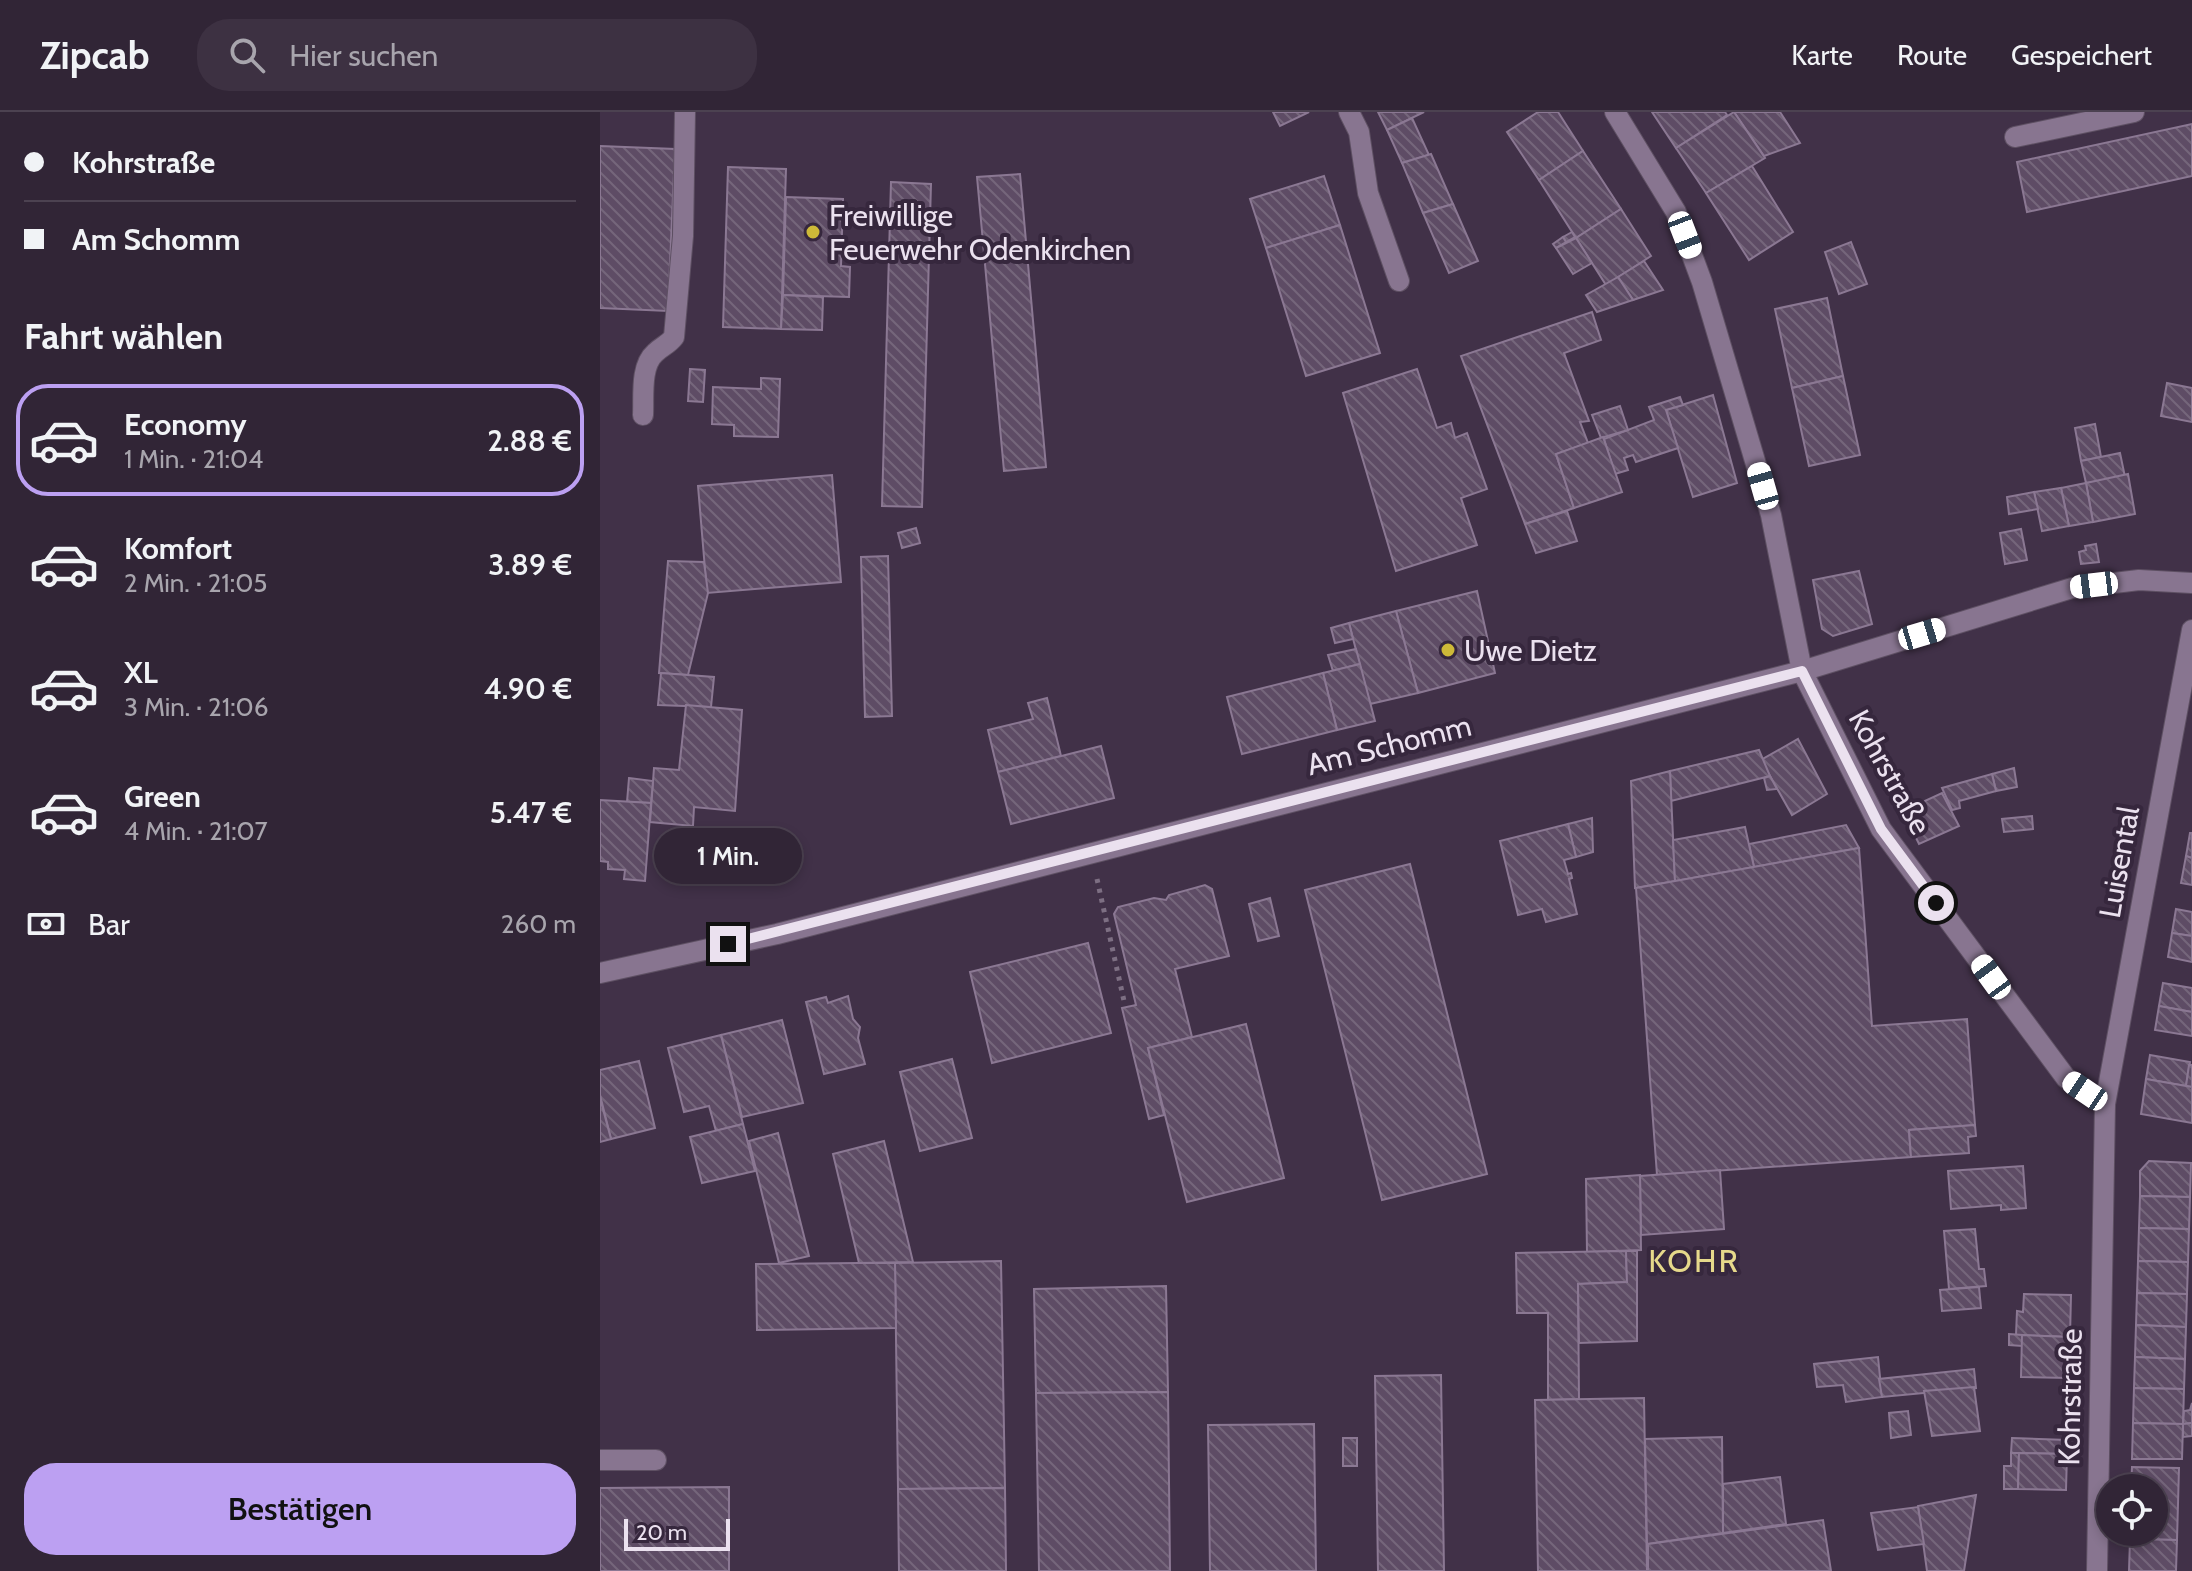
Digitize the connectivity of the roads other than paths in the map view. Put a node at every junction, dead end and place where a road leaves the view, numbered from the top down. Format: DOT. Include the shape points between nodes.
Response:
graph roads {
  1 [pos="685,112"];
  2 [pos="1349,112"];
  3 [pos="1615,112"];
  4 [pos="2134,112"];
  5 [pos="2015,137"];
  6 [pos="1399,281"];
  7 [pos="643,415"];
  8 [pos="2192,583"];
  9 [pos="2192,630"];
  10 [pos="1802,671"];
  11 [pos="600,973"];
  12 [pos="2105,1104"];
  13 [pos="600,1460"];
  14 [pos="656,1460"];
  15 [pos="2097,1571"];
  1 -- 7 [label="street" via="683,236 674,337 654,353 646,369"];
  2 -- 6 [label="street" via="1359,132 1368,193"];
  3 -- 10 [label="street, Kohrstraße" via="1676,212 1702,282 1771,515"];
  4 -- 5 [label="street"];
  8 -- 10 [label="street, Am Schomm" via="2139,580 2072,588"];
  9 -- 12 [label="street, Luisental"];
  10 -- 11 [label="street, Am Schomm" via="777,934"];
  10 -- 12 [label="street, Kohrstraße" via="1881,829 2066,1078"];
  12 -- 15 [label="street, Kohrstraße"];
  13 -- 14 [label="street"];
}
